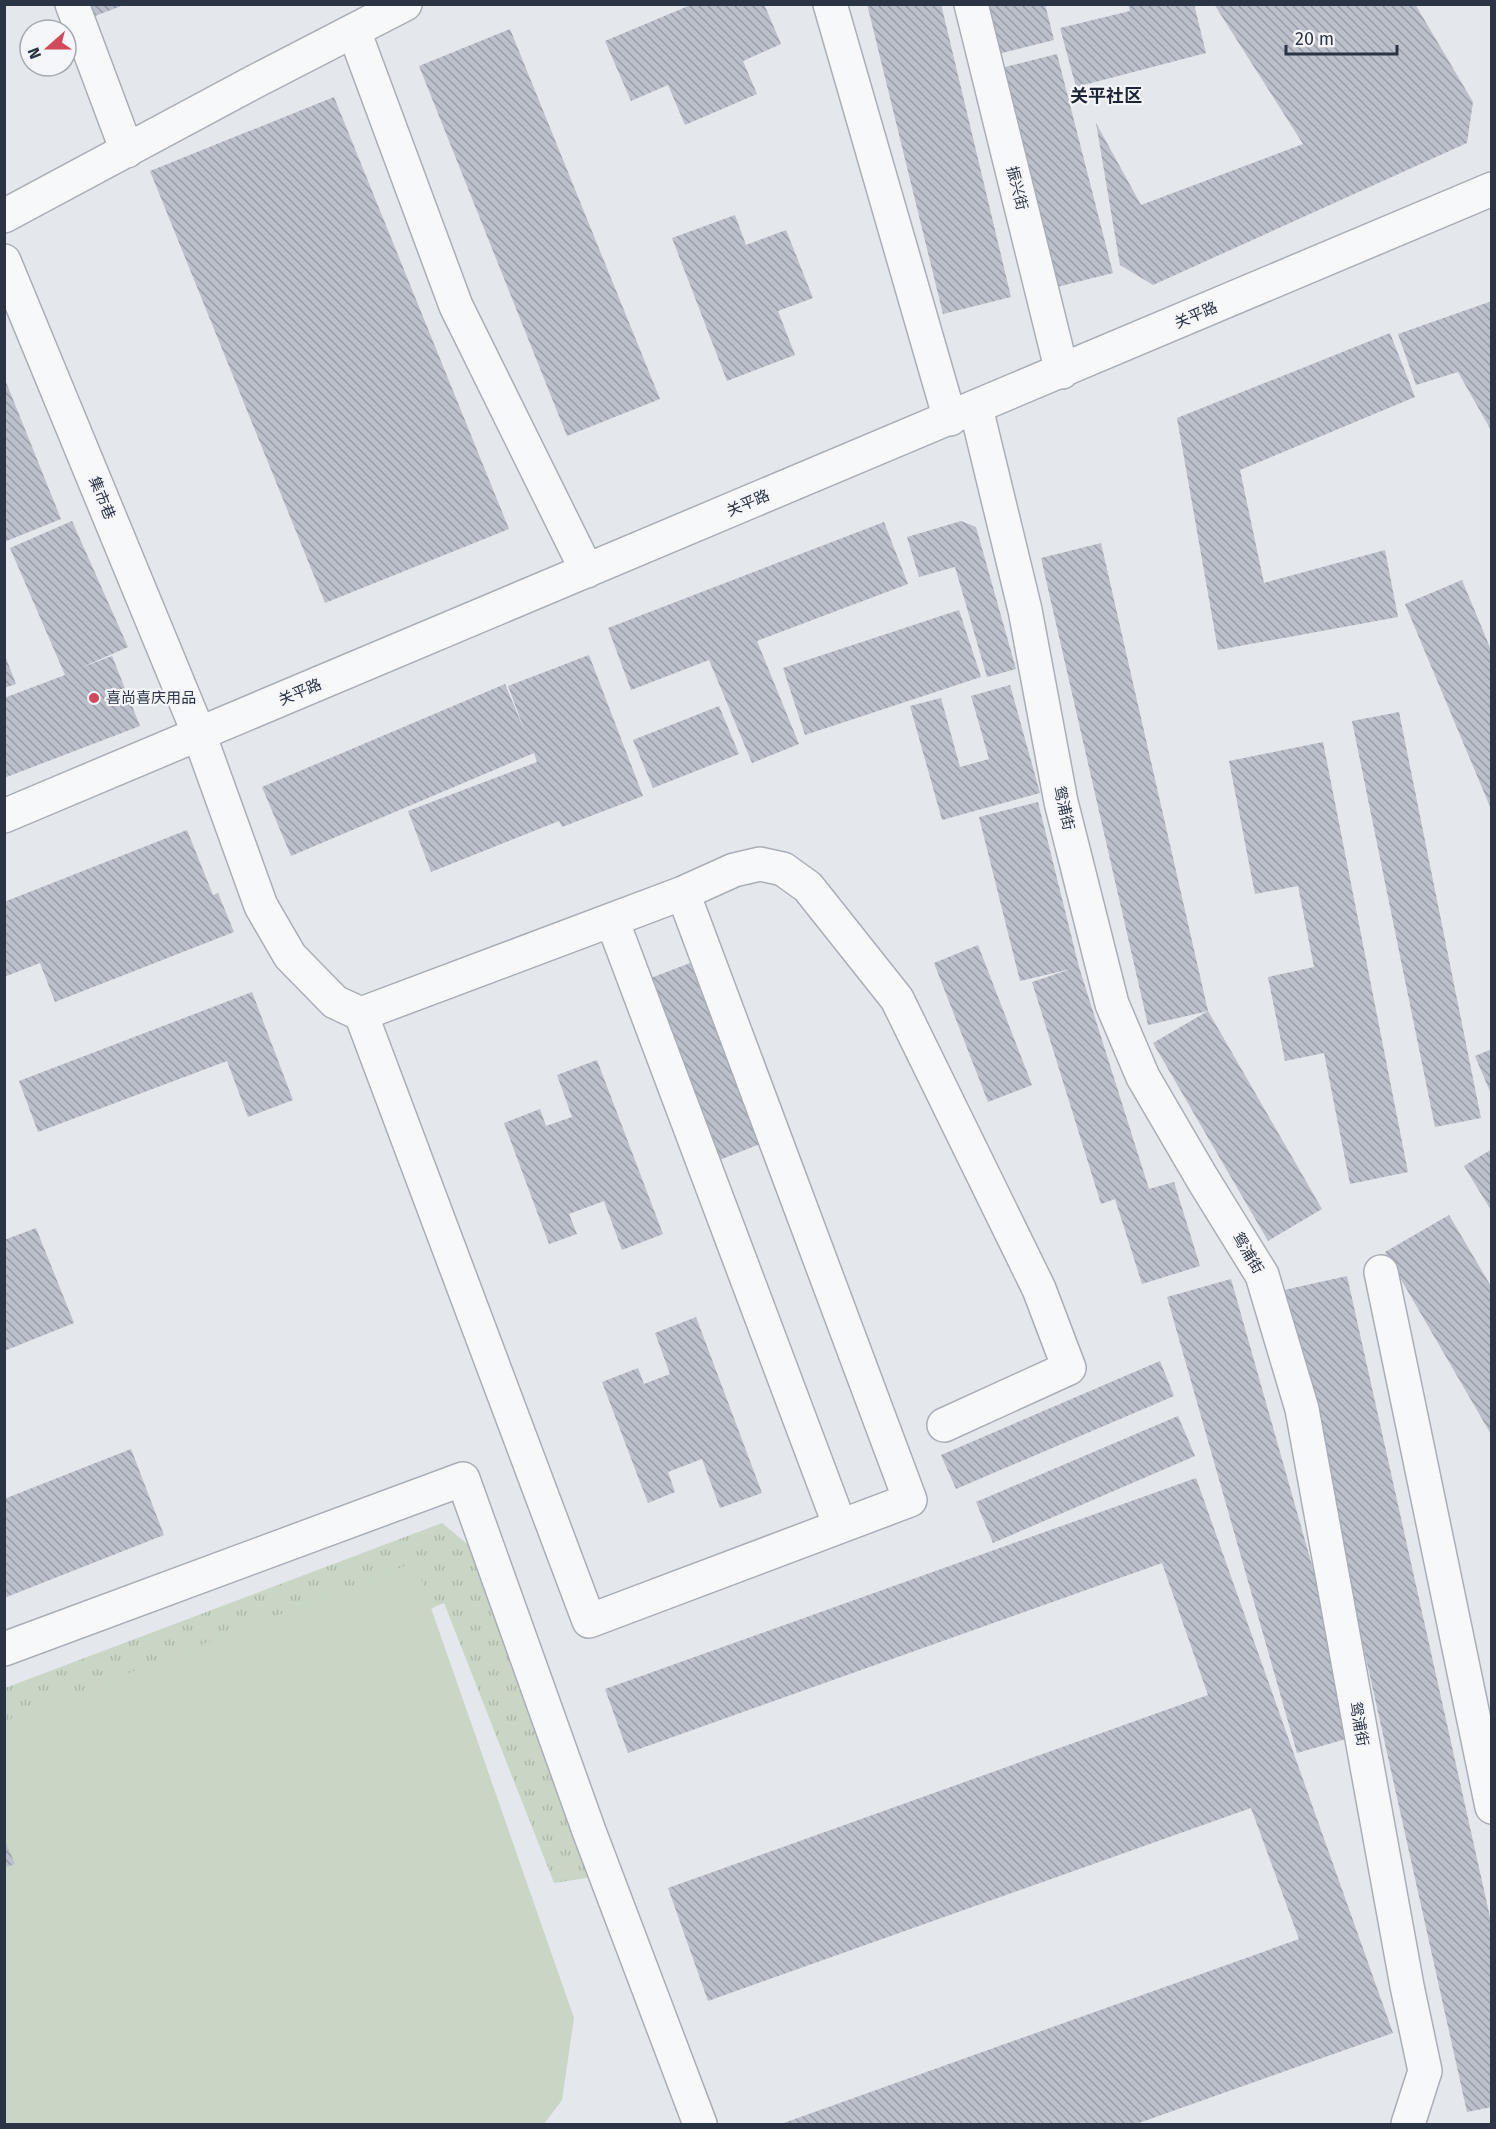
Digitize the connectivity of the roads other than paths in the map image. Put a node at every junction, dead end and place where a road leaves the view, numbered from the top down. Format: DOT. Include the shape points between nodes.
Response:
graph roads {
  1 [pos="72,4"];
  2 [pos="405,4"];
  3 [pos="830,4"];
  4 [pos="971,4"];
  5 [pos="354,31"];
  6 [pos="127,151"];
  7 [pos="1491,189"];
  8 [pos="4,216"];
  9 [pos="4,261"];
  10 [pos="1062,372"];
  11 [pos="963,413"];
  12 [pos="587,571"];
  13 [pos="200,734"];
  14 [pos="4,816"];
  15 [pos="682,893"];
  16 [pos="612,920"];
  17 [pos="361,1014"];
  18 [pos="1381,1272"];
  19 [pos="944,1425"];
  20 [pos="840,1526"];
  21 [pos="4,1649"];
  22 [pos="1491,1806"];
  23 [pos="1425,2071"];
  24 [pos="700,2124"];
  25 [pos="1408,2124"];
  26 [pos="1433,2124"];
  1 -- 6 [label="street"];
  2 -- 5 [label="street"];
  3 -- 11 [label="street, 鸳浦街"];
  4 -- 10 [label="street, 振兴街"];
  5 -- 6 [label="street"];
  5 -- 12 [label="street" via="456,306"];
  6 -- 8 [label="street"];
  7 -- 10 [label="street, 关平路"];
  9 -- 13 [label="street, 集市巷"];
  10 -- 11 [label="street, 关平路"];
  11 -- 12 [label="street, 关平路"];
  11 -- 23 [label="street, 鸳浦街" via="1025,610 1061,802 1112,1004 1143,1077 1262,1275 1302,1409"];
  12 -- 13 [label="street, 关平路"];
  13 -- 14 [label="street, 关平路"];
  13 -- 17 [label="street, 集市巷" via="261,906 290,956 335,1002"];
  15 -- 16 [label="street"];
  15 -- 19 [label="street" via="734,870 760,864 783,869 808,886 897,999 1039,1289 1069,1368"];
  15 -- 20 [label="street" via="910,1500"];
  16 -- 17 [label="street"];
  16 -- 20 [label="street"];
  17 -- 20 [label="street" via="589,1621"];
  18 -- 22 [label="street"];
  21 -- 24 [label="street" via="463,1479 585,1820"];
  23 -- 25 [label="street, 鸳浦街"];
  23 -- 26 [label="street"];
}
